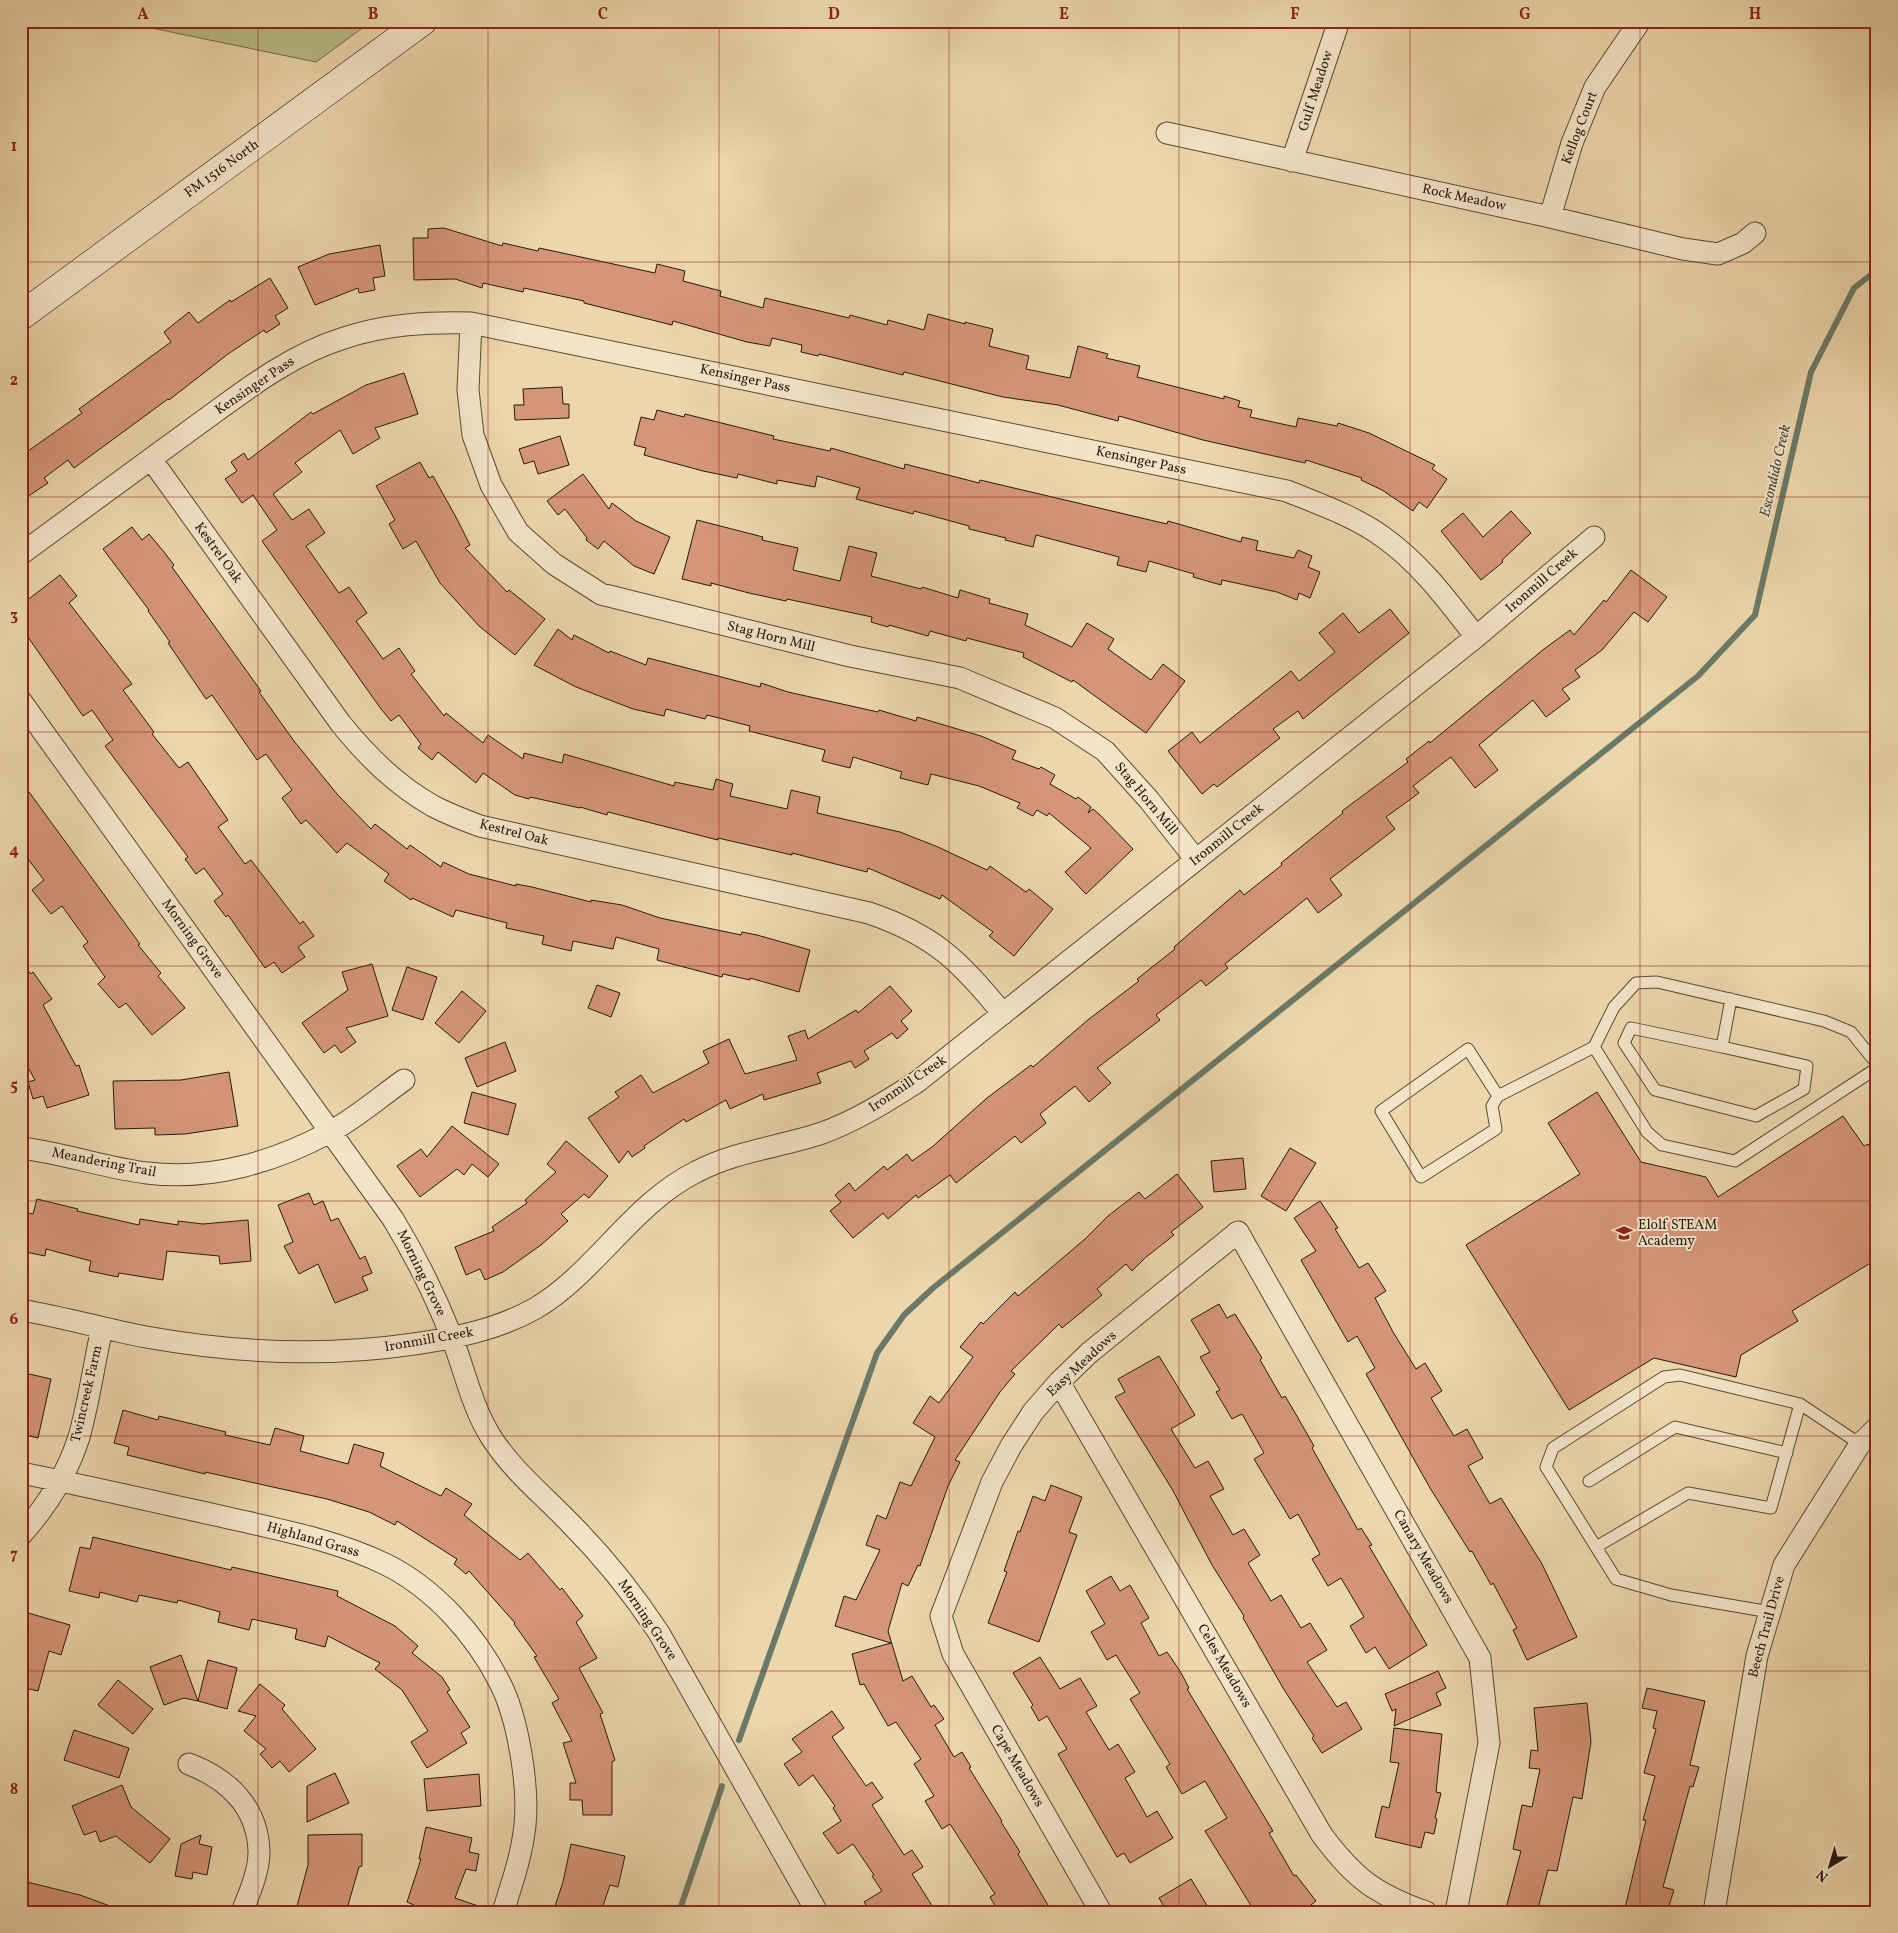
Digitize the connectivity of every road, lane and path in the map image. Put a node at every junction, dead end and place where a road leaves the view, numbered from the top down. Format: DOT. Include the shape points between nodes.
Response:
graph roads {
  1 [pos="423,21"];
  2 [pos="1339,21"];
  3 [pos="1640,21"];
  4 [pos="1166,133"];
  5 [pos="1292,161"];
  6 [pos="1550,217"];
  7 [pos="1755,233"];
  8 [pos="21,316"];
  9 [pos="471,323"];
  10 [pos="151,459"];
  11 [pos="1594,537"];
  12 [pos="21,554"];
  13 [pos="1476,637"];
  14 [pos="21,701"];
  15 [pos="1196,860"];
  16 [pos="1731,999"];
  17 [pos="1003,1014"];
  18 [pos="1594,1047"];
  19 [pos="1722,1047"];
  20 [pos="1877,1064"];
  21 [pos="1877,1068"];
  22 [pos="404,1080"];
  23 [pos="1498,1096"];
  24 [pos="331,1132"];
  25 [pos="21,1148"];
  26 [pos="1238,1232"];
  27 [pos="21,1310"];
  28 [pos="102,1328"];
  29 [pos="452,1338"];
  30 [pos="1059,1382"];
  31 [pos="1800,1404"];
  32 [pos="1877,1428"];
  33 [pos="1860,1444"];
  34 [pos="1786,1453"];
  35 [pos="21,1473"];
  36 [pos="59,1481"];
  37 [pos="1588,1481"];
  38 [pos="21,1535"];
  39 [pos="1596,1547"];
  40 [pos="1770,1612"];
  41 [pos="941,1616"];
  42 [pos="189,1764"];
  43 [pos="242,1912"];
  44 [pos="503,1912"];
  45 [pos="818,1912"];
  46 [pos="1101,1912"];
  47 [pos="1426,1912"];
  48 [pos="1456,1912"];
  49 [pos="1714,1912"];
  1 -- 8 [label="main road, FM 1516 North"];
  2 -- 5 [label="street, Gulf Meadow"];
  3 -- 6 [label="street, Kellog Court" via="1595,87 1572,143"];
  4 -- 5 [label="street, Rock Meadow"];
  5 -- 6 [label="street, Rock Meadow"];
  6 -- 7 [label="street, Rock Meadow" via="1683,249 1718,254 1743,243"];
  9 -- 10 [label="street, Kensinger Pass" via="399,325 343,338 303,354 253,385"];
  9 -- 13 [label="street, Kensinger Pass" via="1287,491 1335,510 1383,537 1430,578"];
  9 -- 15 [label="street, Stag Horn Mill" via="468,390 473,435 491,485 518,532 554,564 601,594 850,656 960,678 1055,718 1105,751"];
  10 -- 12 [label="street, Kensinger Pass"];
  10 -- 17 [label="street, Kestrel Oak" via="341,724 367,756 427,802 480,826 859,910 894,921 940,947 971,974"];
  11 -- 13 [label="street, Ironmill Creek"];
  13 -- 15 [label="street, Ironmill Creek"];
  14 -- 24 [label="street, Morning Grove"];
  15 -- 17 [label="street, Ironmill Creek"];
  16 -- 18 [label="lane" via="1657,982 1636,983 1614,1007"];
  16 -- 19 [label="lane"];
  16 -- 20 [label="lane" via="1824,1021 1851,1032"];
  17 -- 29 [label="street, Ironmill Creek" via="917,1082 876,1108 823,1132 729,1158 695,1172 655,1198 559,1292 521,1316"];
  18 -- 21 [label="lane" via="1647,1132 1662,1145 1736,1161"];
  18 -- 23 [label="lane"];
  19 -- 19 [label="lane" via="1807,1066 1804,1088 1756,1116 1655,1090 1624,1043 1631,1028"];
  22 -- 24 [label="street, Meandering Trail"];
  23 -- 23 [label="lane" via="1468,1050 1381,1111 1421,1176 1496,1129 1492,1106"];
  24 -- 25 [label="street, Meandering Trail" via="244,1167 189,1174 148,1174 68,1155"];
  24 -- 29 [label="street, Morning Grove" via="393,1219"];
  26 -- 30 [label="street, Easy Meadows"];
  26 -- 48 [label="street, Canary Meadows" via="1480,1658 1489,1743"];
  27 -- 28 [label="street, Ironmill Creek"];
  28 -- 29 [label="street, Ironmill Creek" via="149,1338 257,1351 375,1349"];
  28 -- 36 [label="street, Twincreek Farm" via="79,1437"];
  29 -- 45 [label="street, Morning Grove" via="472,1399 491,1436 529,1484 604,1559 642,1607"];
  30 -- 41 [label="street, Easy Meadows" via="1020,1432 992,1482"];
  30 -- 47 [label="street, Celes Meadows" via="1322,1835 1343,1864 1368,1886 1397,1902"];
  31 -- 33 [label="lane"];
  31 -- 34 [label="lane"];
  31 -- 39 [label="lane" via="1680,1375 1664,1377 1553,1448 1546,1467"];
  32 -- 33 [label="street, Beech Trail Drive"];
  33 -- 40 [label="street, Beech Trail Drive" via="1784,1565"];
  34 -- 37 [label="lane" via="1675,1427"];
  34 -- 39 [label="lane" via="1771,1508 1688,1493"];
  35 -- 36 [label="street, Highland Grass"];
  36 -- 38 [label="street, Twincreek Farm"];
  36 -- 44 [label="street, Highland Grass" via="311,1537 363,1554 411,1581 455,1617 501,1684 520,1747 526,1823 520,1859"];
  39 -- 40 [label="lane" via="1616,1579 1671,1595"];
  40 -- 49 [label="street, Beech Trail Drive" via="1757,1656"];
  41 -- 46 [label="street, Cape Meadows" via="953,1654"];
  42 -- 43 [label="street" via="212,1773 227,1784 241,1799 256,1834 259,1854"];
}
